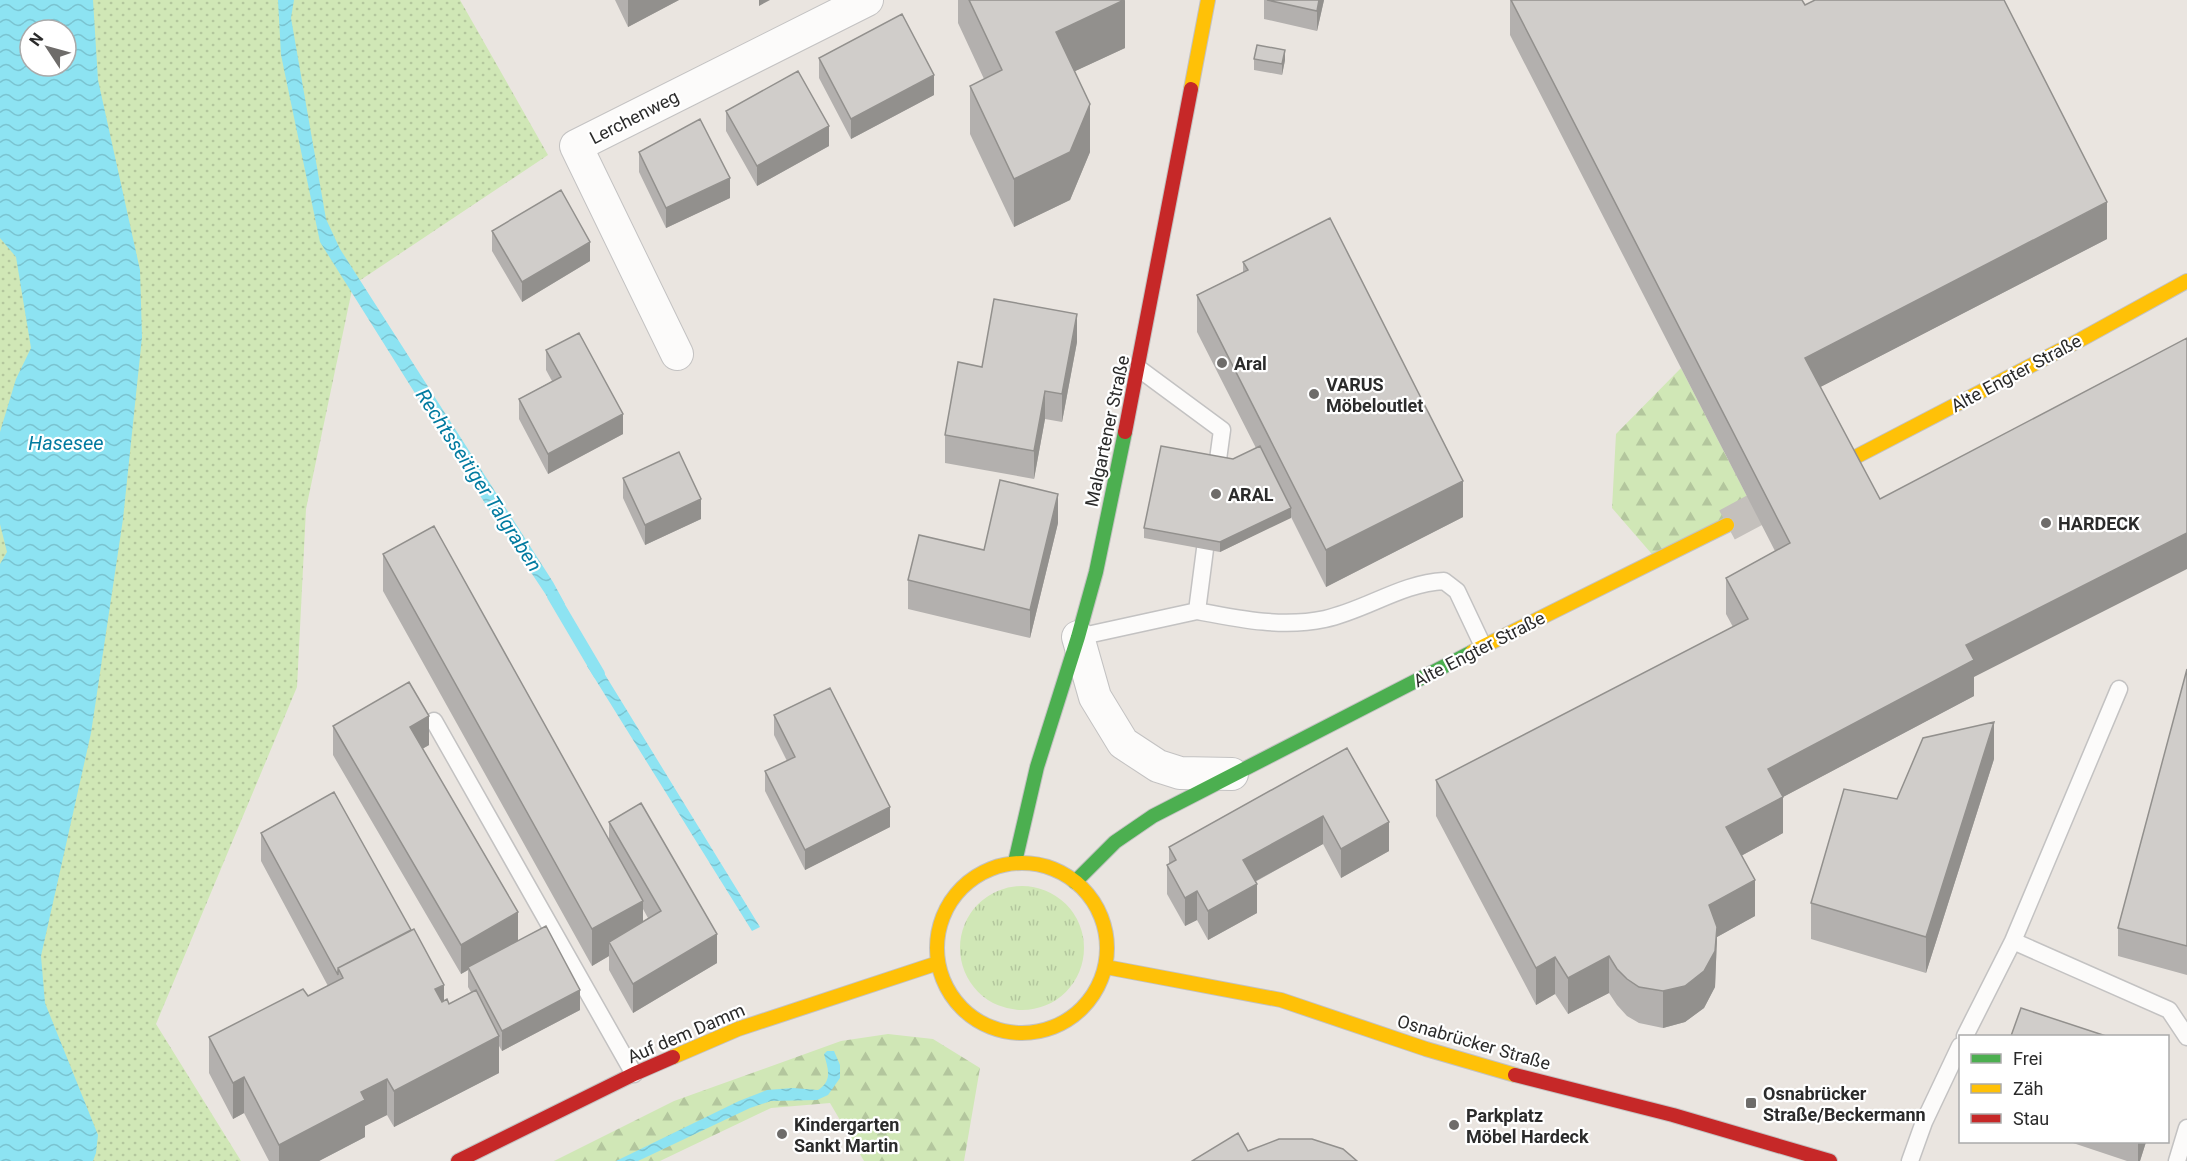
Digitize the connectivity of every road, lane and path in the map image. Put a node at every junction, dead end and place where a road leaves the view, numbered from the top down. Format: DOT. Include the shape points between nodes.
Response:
graph roads {
  1 [pos="867,0"];
  2 [pos="1208,0"];
  3 [pos="2187,281"];
  4 [pos="677,354"];
  5 [pos="1138,368"];
  6 [pos="1844,462"];
  7 [pos="1217,466"];
  8 [pos="1727,525"];
  9 [pos="1205,549"];
  10 [pos="1197,611"];
  11 [pos="1078,638"];
  12 [pos="1483,646"];
  13 [pos="2119,689"];
  14 [pos="434,721"];
  15 [pos="1232,774"];
  16 [pos="1015,862"];
  17 [pos="1075,882"];
  18 [pos="2013,941"];
  19 [pos="938,963"];
  20 [pos="1106,967"];
  21 [pos="1966,1035"];
  22 [pos="2187,1037"];
  23 [pos="1959,1048"];
  24 [pos="634,1074"];
  25 [pos="2187,1128"];
  26 [pos="458,1161"];
  27 [pos="1830,1161"];
  28 [pos="1910,1161"];
  29 [pos="2177,1161"];
  1 -- 4 [label="street, Lerchenweg" via="576,146"];
  2 -- 5 [label="street, Malgartener Straße"];
  3 -- 6 [label="street, Alte Engter Straße"];
  5 -- 7 [label="lane" via="1222,430"];
  5 -- 11 [label="street, Malgartener Straße" via="1096,572"];
  8 -- 12 [label="street, Alte Engter Straße"];
  9 -- 10 [label="lane"];
  10 -- 11 [label="lane"];
  10 -- 12 [label="lane" via="1251,622 1326,619 1426,582 1444,581 1457,591"];
  11 -- 15 [label="street, Alte Engter Straße" via="1095,697 1123,743 1158,766 1180,773"];
  11 -- 16 [label="street, Malgartener Straße" via="1037,767"];
  12 -- 15 [label="street, Alte Engter Straße"];
  13 -- 18 [label="lane"];
  14 -- 24 [label="lane"];
  15 -- 17 [label="street, Alte Engter Straße" via="1153,816 1115,842"];
  16 -- 17 [label="street" via="1042,864"];
  16 -- 19 [label="street" via="988,869 964,885 946,908 937,935"];
  17 -- 20 [label="street" via="1087,892 1101,914 1108,940"];
  18 -- 21 [label="lane"];
  18 -- 22 [label="lane" via="2169,1010"];
  19 -- 20 [label="street" via="948,991 966,1014 991,1029 1020,1034 1049,1030 1075,1016 1095,994"];
  19 -- 24 [label="street, Auf dem Damm" via="738,1029"];
  20 -- 27 [label="street, Osnabrücker Straße" via="1281,1000 1509,1074 1673,1115"];
  23 -- 28 [label="lane"];
  24 -- 26 [label="street, Auf dem Damm"];
  25 -- 29 [label="lane"];
}
